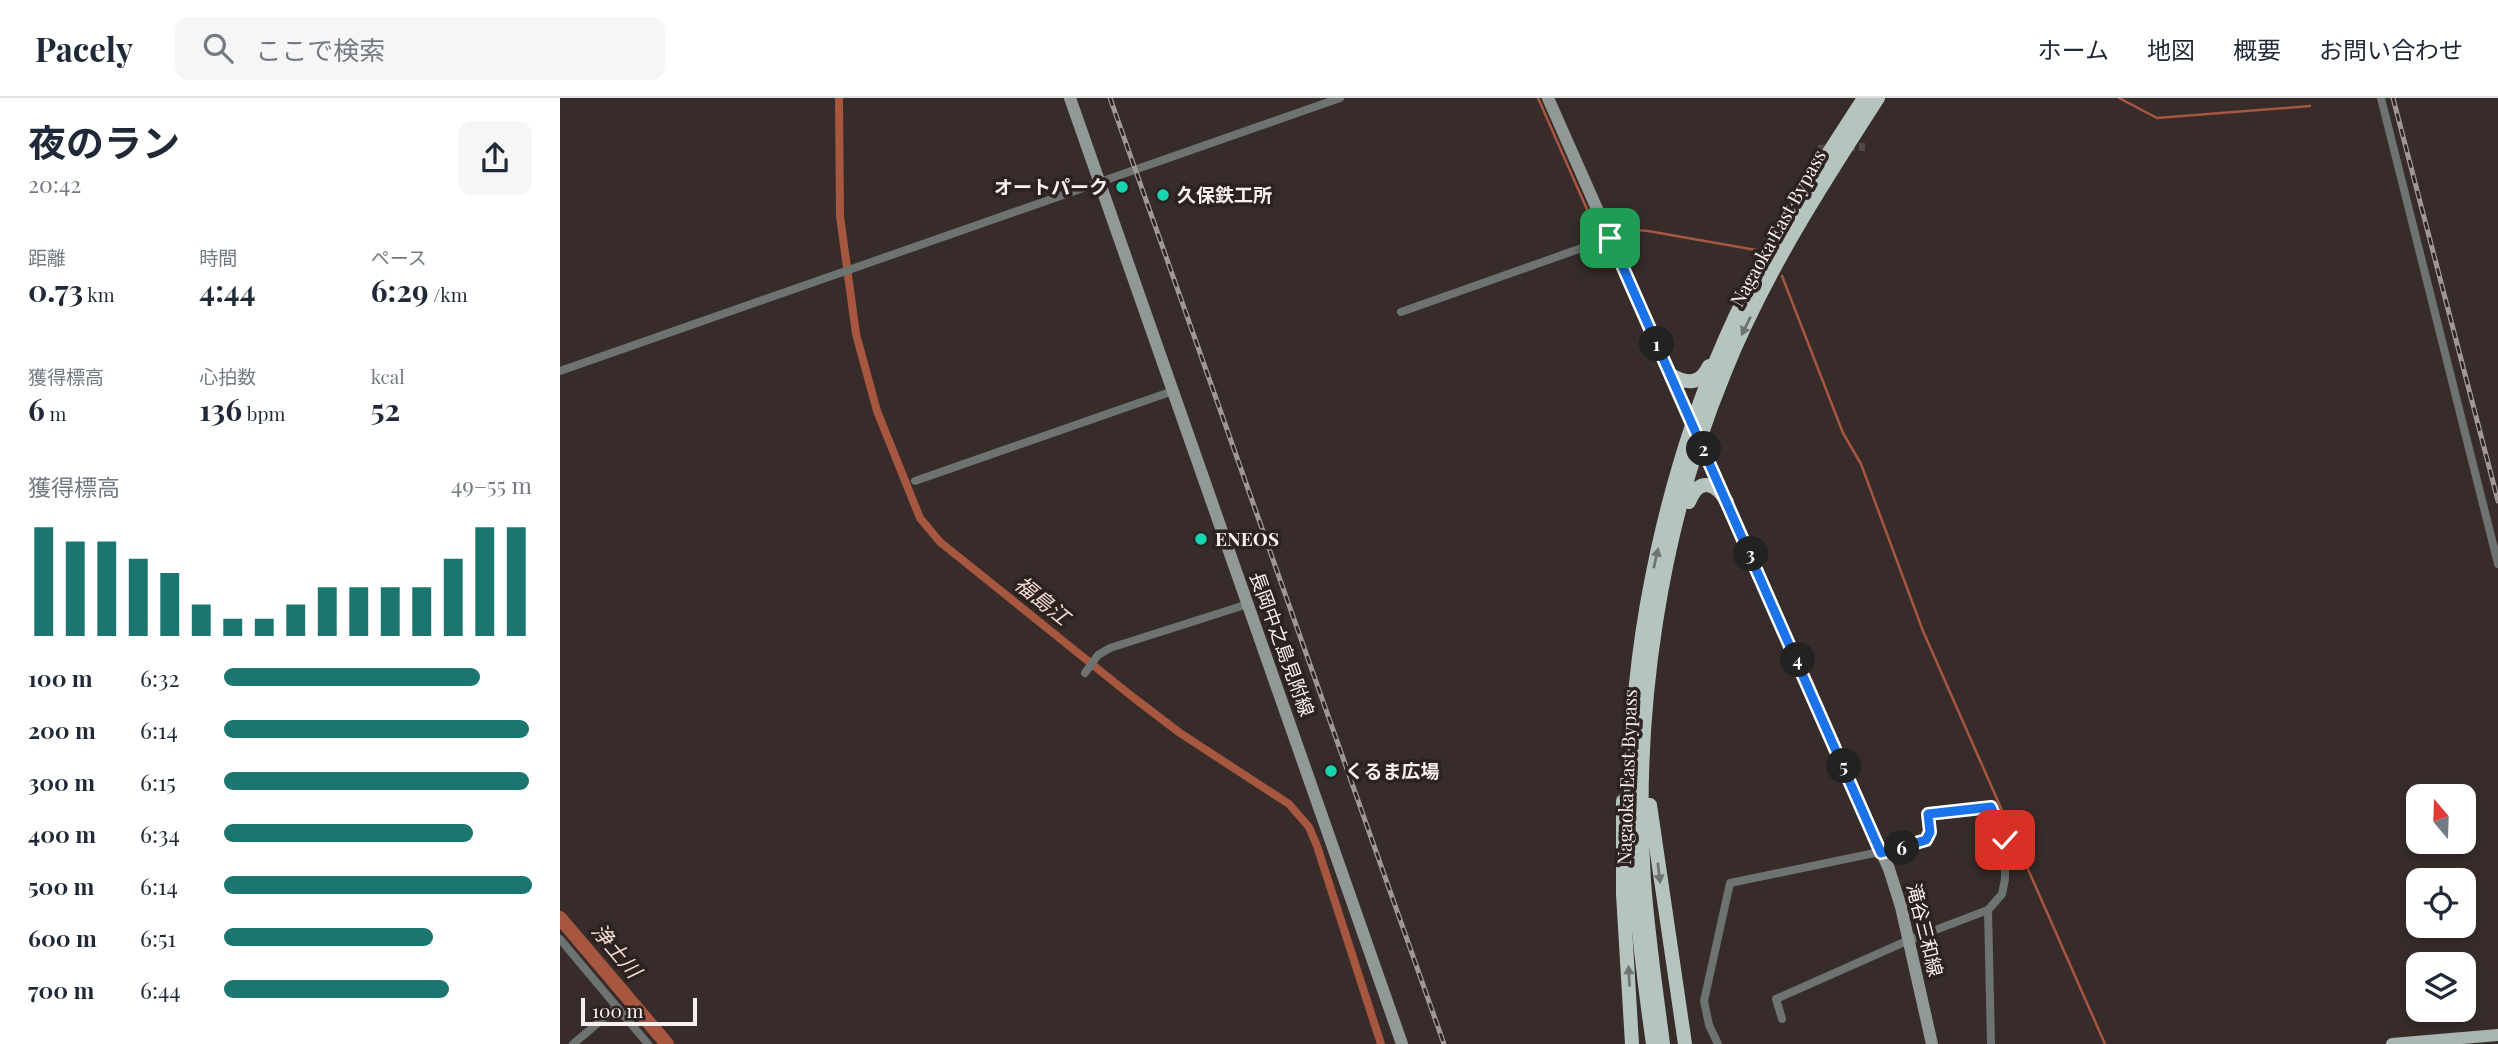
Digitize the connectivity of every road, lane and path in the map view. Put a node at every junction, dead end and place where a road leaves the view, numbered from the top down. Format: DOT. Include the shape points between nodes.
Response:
graph roads {
  1 [pos="1070,98"];
  2 [pos="1340,98"];
  3 [pos="1548,98"];
  4 [pos="1864,98"];
  5 [pos="1878,98"];
  6 [pos="2381,98"];
  7 [pos="1827,155"];
  8 [pos="1099,183"];
  9 [pos="1610,238"];
  10 [pos="1401,312"];
  11 [pos="560,371"];
  12 [pos="1671,375"];
  13 [pos="1173,391"];
  14 [pos="1693,424"];
  15 [pos="1700,442"];
  16 [pos="915,481"];
  17 [pos="1727,502"];
  18 [pos="2498,564"];
  19 [pos="1248,604"];
  20 [pos="1086,671"];
  21 [pos="1645,713"];
  22 [pos="1637,821"];
  23 [pos="1881,853"];
  24 [pos="1988,910"];
  25 [pos="560,939"];
  26 [pos="1909,940"];
  27 [pos="617,1007"];
  28 [pos="1782,1018"];
  29 [pos="2498,1035"];
  30 [pos="2473,1041"];
  31 [pos="573,1044"];
  32 [pos="648,1044"];
  33 [pos="1402,1044"];
  34 [pos="1632,1044"];
  35 [pos="1653,1044"];
  36 [pos="1663,1044"];
  37 [pos="1685,1044"];
  38 [pos="1718,1044"];
  39 [pos="1932,1044"];
  40 [pos="1991,1044"];
  41 [pos="2392,1044"];
  1 -- 8 [label="main road, 長岡中之島見附線"];
  2 -- 8 [label="street"];
  3 -- 9 [label="main road, 滝谷三和線"];
  4 -- 7 [label="highway, Nagaoka East Bypass"];
  5 -- 15 [label="highway, Nagaoka East Bypass, one-way" via="1766,285 1724,372"];
  6 -- 18 [label="street"];
  7 -- 12 [label="highway" via="1789,209 1748,281 1704,376 1689,383"];
  7 -- 14 [label="highway, Nagaoka East Bypass" via="1746,295"];
  8 -- 11 [label="street"];
  8 -- 13 [label="main road, 長岡中之島見附線"];
  9 -- 10 [label="street"];
  9 -- 12 [label="main road, 滝谷三和線"];
  12 -- 14 [label="main road, 滝谷三和線"];
  13 -- 16 [label="street"];
  13 -- 19 [label="main road, 長岡中之島見附線"];
  14 -- 15 [label="main road, 滝谷三和線"];
  22 -- 14 [label="highway, Nagaoka East Bypass, one-way" via="1627,758 1652,575"];
  15 -- 17 [label="main road, 滝谷三和線"];
  15 -- 21 [label="highway, Nagaoka East Bypass" via="1657,612"];
  17 -- 21 [label="highway" via="1717,487 1709,485 1697,489 1689,499"];
  17 -- 23 [label="main road, 滝谷三和線"];
  19 -- 20 [label="street" via="1110,648"];
  19 -- 33 [label="main road, 長岡中之島見附線"];
  21 -- 22 [label="highway, Nagaoka East Bypass"];
  34 -- 22 [label="highway, one-way"];
  22 -- 35 [label="highway, Nagaoka East Bypass" via="1638,927"];
  22 -- 36 [label="highway, Nagaoka East Bypass"];
  22 -- 37 [label="highway, one-way" via="1666,926"];
  23 -- 24 [label="street" via="1926,840 1928,814 1991,807 2005,840 2005,886"];
  23 -- 26 [label="main road, 滝谷三和線"];
  23 -- 38 [label="street" via="1730,883 1704,1001"];
  24 -- 26 [label="street"];
  24 -- 40 [label="street"];
  25 -- 27 [label="street"];
  26 -- 28 [label="street" via="1776,999"];
  26 -- 39 [label="main road, 滝谷三和線"];
  27 -- 31 [label="street"];
  27 -- 32 [label="street"];
  29 -- 30 [label="main road"];
  30 -- 41 [label="main road"];
}
